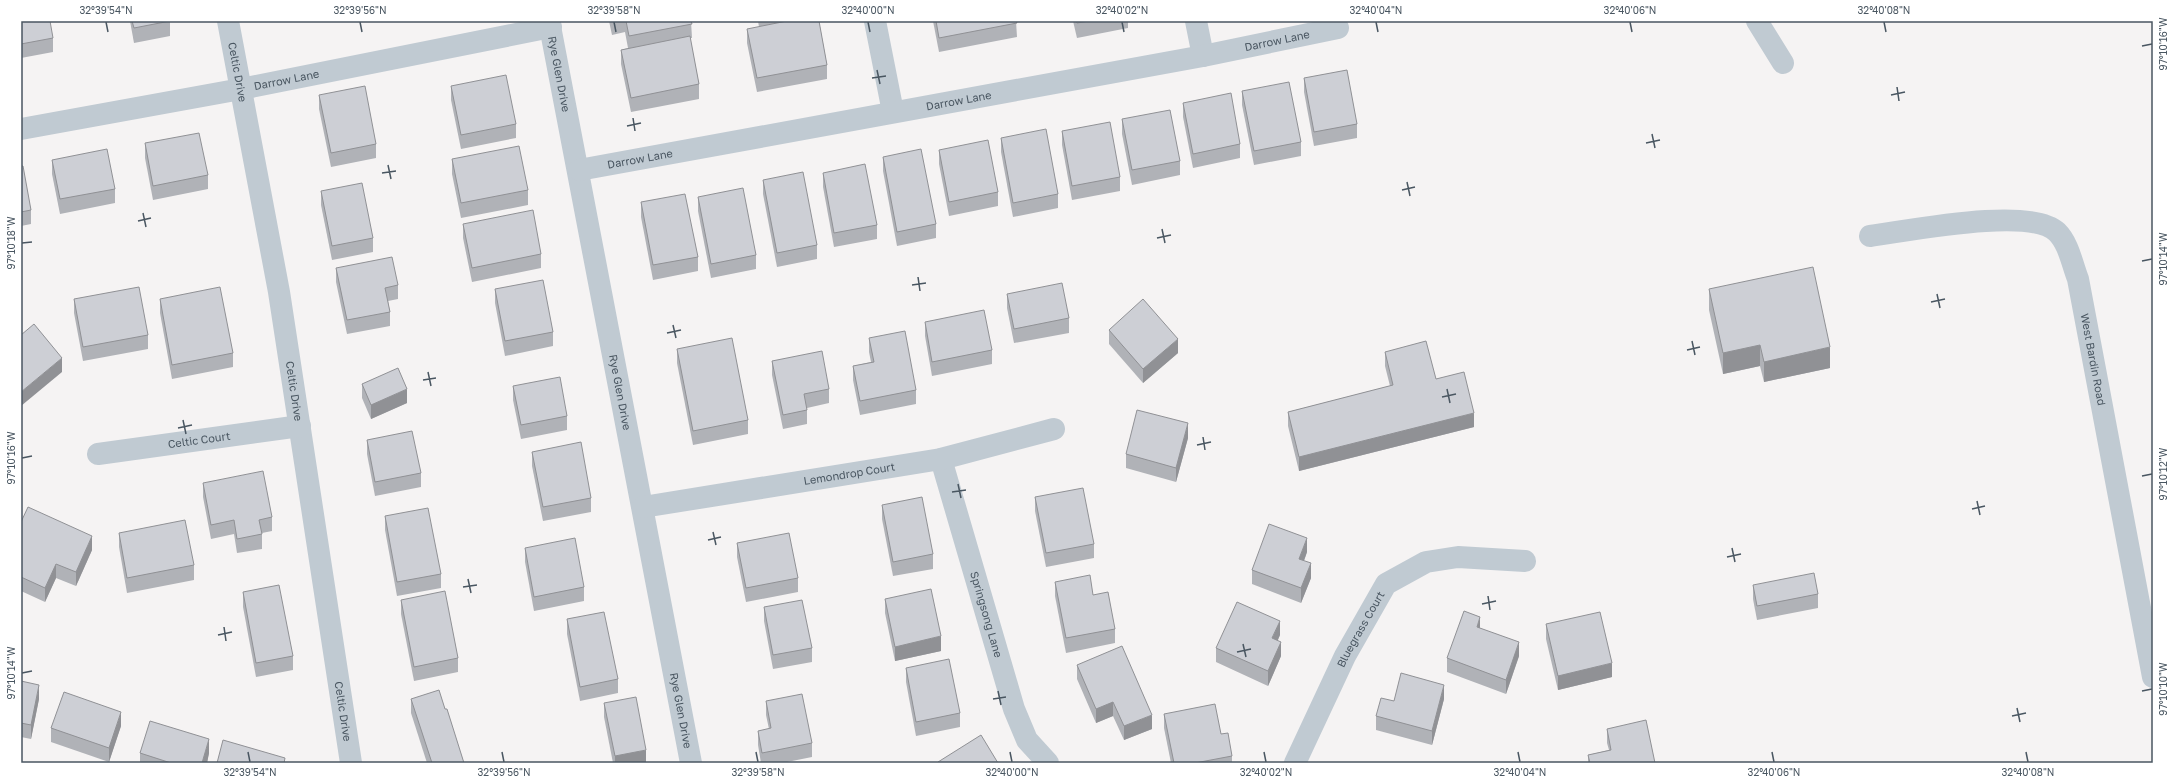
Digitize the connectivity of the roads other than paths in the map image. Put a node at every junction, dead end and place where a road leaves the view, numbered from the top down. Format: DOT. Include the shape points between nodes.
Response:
graph roads {
  1 [pos="228,21"];
  2 [pos="875,21"];
  3 [pos="1196,21"];
  4 [pos="1757,21"];
  5 [pos="550,24"];
  6 [pos="1338,28"];
  7 [pos="1203,56"];
  8 [pos="1783,63"];
  9 [pos="241,89"];
  10 [pos="893,112"];
  11 [pos="21,129"];
  12 [pos="579,170"];
  13 [pos="1870,236"];
  14 [pos="300,426"];
  15 [pos="1054,429"];
  16 [pos="98,454"];
  17 [pos="941,459"];
  18 [pos="643,508"];
  19 [pos="1525,561"];
  20 [pos="2153,677"];
  21 [pos="351,763"];
  22 [pos="691,763"];
  23 [pos="1048,763"];
  24 [pos="1295,763"];
  1 -- 9 [label="street, Celtic Drive"];
  2 -- 10 [label="street"];
  3 -- 7 [label="street"];
  4 -- 8 [label="street"];
  5 -- 9 [label="street, Darrow Lane"];
  5 -- 12 [label="street, Rye Glen Drive"];
  6 -- 7 [label="street, Darrow Lane"];
  7 -- 10 [label="street, Darrow Lane"];
  9 -- 11 [label="street, Darrow Lane"];
  9 -- 14 [label="street, Celtic Drive" via="279,292"];
  10 -- 12 [label="street, Darrow Lane"];
  12 -- 18 [label="street, Rye Glen Drive"];
  13 -- 20 [label="street, West Bardin Road" via="1998,220 2036,222 2056,231 2065,243 2078,279"];
  14 -- 16 [label="street, Celtic Court"];
  14 -- 21 [label="street, Celtic Drive"];
  15 -- 17 [label="street, Lemondrop Court"];
  17 -- 18 [label="street, Lemondrop Court"];
  17 -- 23 [label="street, Springsong Lane" via="1014,709 1027,740"];
  18 -- 22 [label="street, Rye Glen Drive"];
  19 -- 24 [label="street, Bluegrass Court" via="1458,557 1426,562 1386,584 1345,656"];
}
